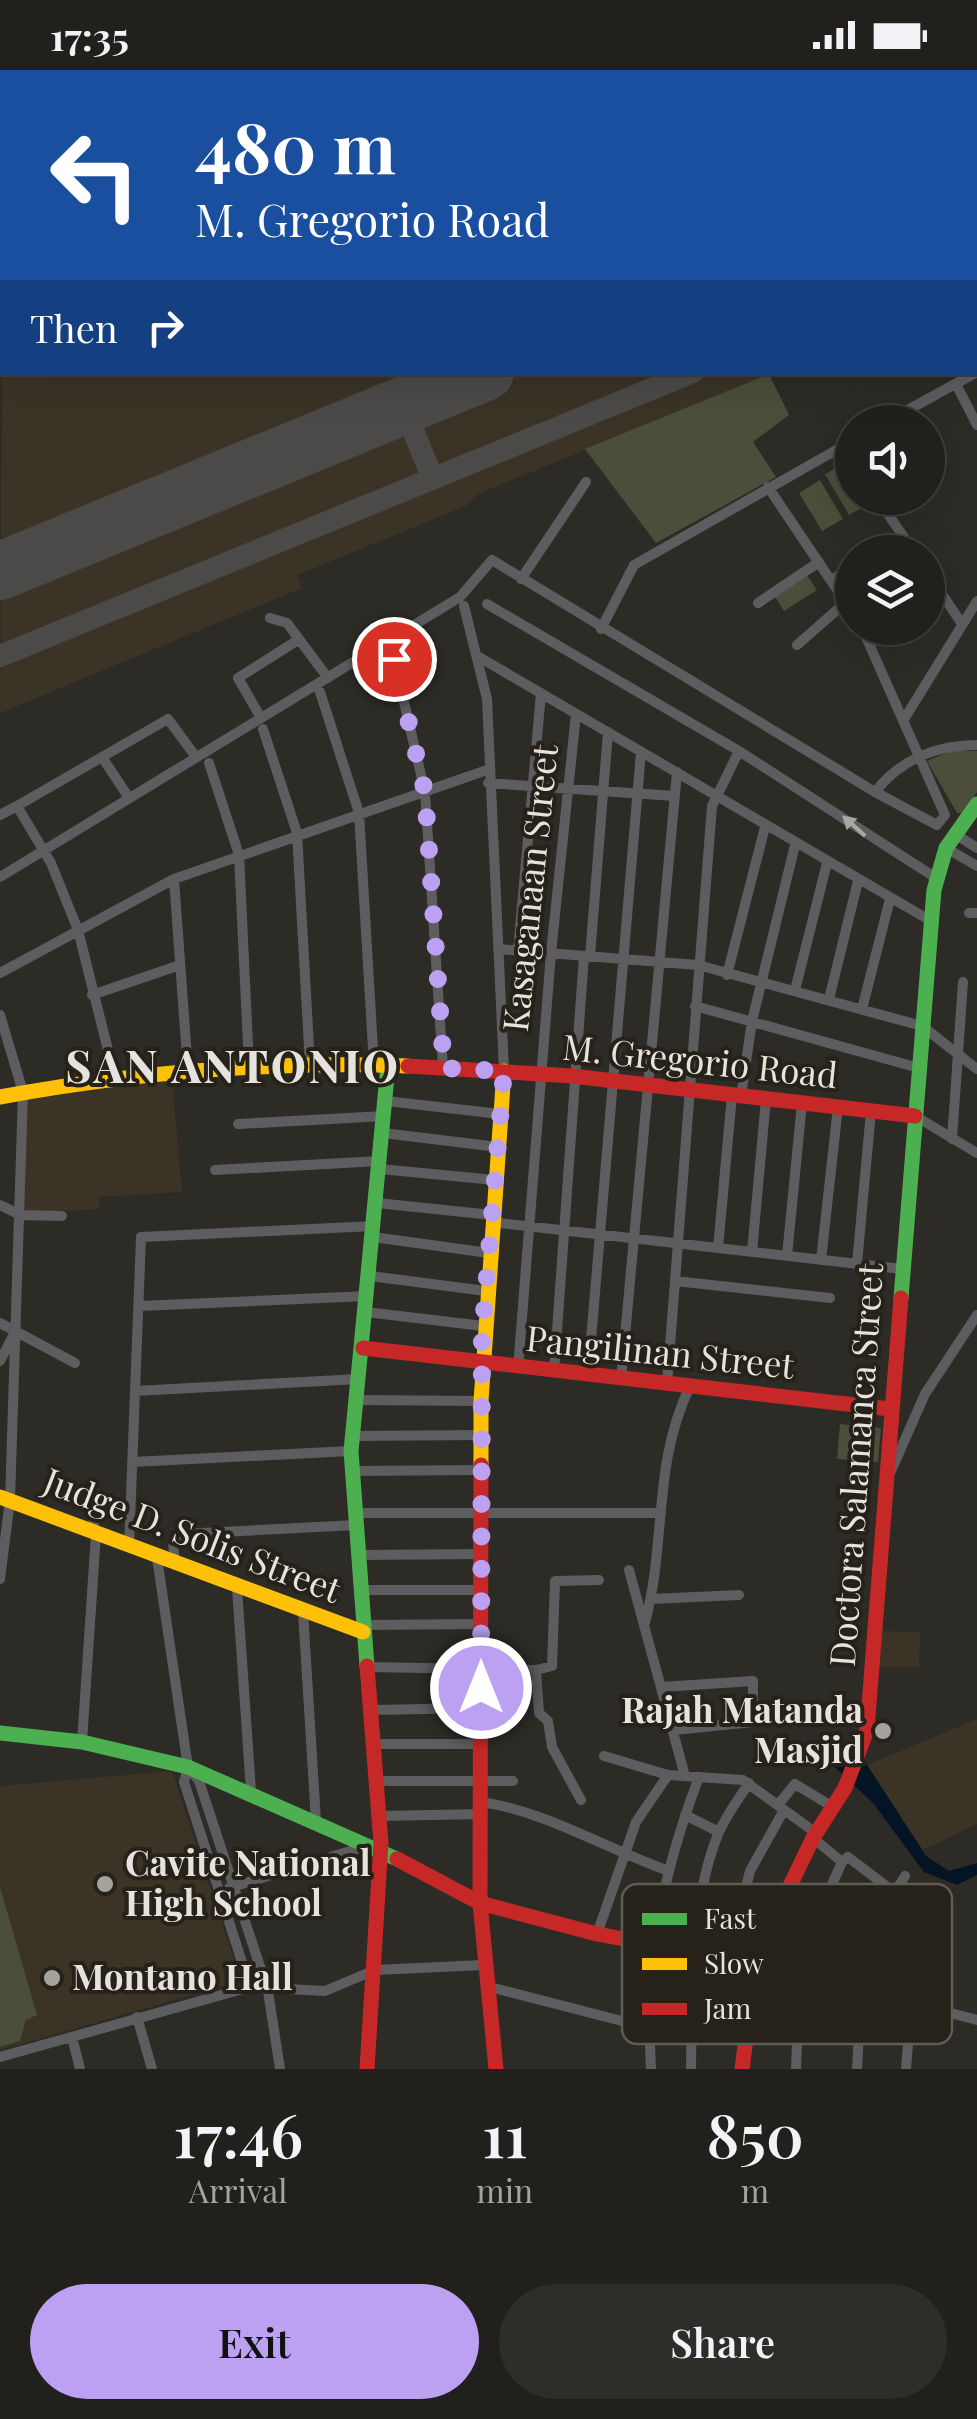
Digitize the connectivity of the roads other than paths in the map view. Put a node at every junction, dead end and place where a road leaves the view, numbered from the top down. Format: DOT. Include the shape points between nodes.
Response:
graph roads {
  1 [pos="972,375"];
  2 [pos="956,384"];
  3 [pos="917,405"];
  4 [pos="975,418"];
  5 [pos="835,450"];
  6 [pos="586,482"];
  7 [pos="768,487"];
  8 [pos="819,562"];
  9 [pos="521,578"];
  10 [pos="835,578"];
  11 [pos="831,580"];
  12 [pos="835,586"];
  13 [pos="945,598"];
  14 [pos="758,603"];
  15 [pos="487,604"];
  16 [pos="464,606"];
  17 [pos="975,606"];
  18 [pos="835,617"];
  19 [pos="270,618"];
  20 [pos="962,624"];
  21 [pos="600,629"];
  22 [pos="298,640"];
  23 [pos="797,645"];
  24 [pos="869,645"];
  25 [pos="479,658"];
  26 [pos="394,659"];
  27 [pos="328,678"];
  28 [pos="320,692"];
  29 [pos="541,693"];
  30 [pos="576,714"];
  31 [pos="902,720"];
  32 [pos="262,723"];
  33 [pos="608,732"];
  34 [pos="977,745"];
  35 [pos="641,752"];
  36 [pos="739,752"];
  37 [pos="102,757"];
  38 [pos="917,757"];
  39 [pos="196,758"];
  40 [pos="208,763"];
  41 [pos="677,772"];
  42 [pos="488,776"];
  43 [pos="532,786"];
  44 [pos="567,788"];
  45 [pos="602,791"];
  46 [pos="425,792"];
  47 [pos="875,792"];
  48 [pos="636,793"];
  49 [pos="714,794"];
  50 [pos="674,796"];
  51 [pos="128,798"];
  52 [pos="977,804"];
  53 [pos="17,806"];
  54 [pos="359,813"];
  55 [pos="0,816"];
  56 [pos="765,827"];
  57 [pos="297,833"];
  58 [pos="950,841"];
  59 [pos="796,845"];
  60 [pos="977,848"];
  61 [pos="43,852"];
  62 [pos="239,856"];
  63 [pos="827,863"];
  64 [pos="977,866"];
  65 [pos="0,878"];
  66 [pos="174,878"];
  67 [pos="936,878"];
  68 [pos="858,881"];
  69 [pos="890,899"];
  70 [pos="931,921"];
  71 [pos="78,930"];
  72 [pos="498,949"];
  73 [pos="518,951"];
  74 [pos="551,953"];
  75 [pos="587,956"];
  76 [pos="623,959"];
  77 [pos="659,962"];
  78 [pos="698,964"];
  79 [pos="180,965"];
  80 [pos="0,972"];
  81 [pos="727,975"];
  82 [pos="761,982"];
  83 [pos="963,982"];
  84 [pos="795,990"];
  85 [pos="92,995"];
  86 [pos="829,1000"];
  87 [pos="695,1006"];
  88 [pos="862,1009"];
  89 [pos="0,1016"];
  90 [pos="752,1022"];
  91 [pos="922,1026"];
  92 [pos="958,1055"];
  93 [pos="310,1065"];
  94 [pos="250,1066"];
  95 [pos="381,1066"];
  96 [pos="444,1068"];
  97 [pos="919,1068"];
  98 [pos="977,1069"];
  99 [pos="504,1071"];
  100 [pos="188,1072"];
  101 [pos="541,1075"];
  102 [pos="114,1078"];
  103 [pos="577,1079"];
  104 [pos="613,1082"];
  105 [pos="648,1086"];
  106 [pos="689,1090"];
  107 [pos="23,1092"];
  108 [pos="736,1095"];
  109 [pos="0,1098"];
  110 [pos="766,1099"];
  111 [pos="802,1103"];
  112 [pos="838,1107"];
  113 [pos="385,1108"];
  114 [pos="871,1110"];
  115 [pos="500,1114"];
  116 [pos="915,1116"];
  117 [pos="238,1124"];
  118 [pos="383,1133"];
  119 [pos="952,1138"];
  120 [pos="498,1147"];
  121 [pos="977,1153"];
  122 [pos="380,1165"];
  123 [pos="215,1170"];
  124 [pos="495,1180"];
  125 [pos="376,1203"];
  126 [pos="0,1205"];
  127 [pos="20,1215"];
  128 [pos="62,1216"];
  129 [pos="492,1219"];
  130 [pos="530,1227"];
  131 [pos="563,1231"];
  132 [pos="374,1232"];
  133 [pos="600,1235"];
  134 [pos="634,1238"];
  135 [pos="678,1244"];
  136 [pos="718,1248"];
  137 [pos="752,1252"];
  138 [pos="489,1253"];
  139 [pos="788,1256"];
  140 [pos="821,1260"];
  141 [pos="857,1264"];
  142 [pos="902,1269"];
  143 [pos="370,1276"];
  144 [pos="675,1280"];
  145 [pos="486,1291"];
  146 [pos="830,1298"];
  147 [pos="367,1304"];
  148 [pos="139,1306"];
  149 [pos="977,1315"];
  150 [pos="0,1323"];
  151 [pos="483,1326"];
  152 [pos="16,1331"];
  153 [pos="363,1348"];
  154 [pos="0,1362"];
  155 [pos="75,1362"];
  156 [pos="481,1364"];
  157 [pos="518,1368"];
  158 [pos="554,1372"];
  159 [pos="588,1375"];
  160 [pos="620,1379"];
  161 [pos="359,1380"];
  162 [pos="667,1384"];
  163 [pos="690,1386"];
  164 [pos="135,1391"];
  165 [pos="357,1400"];
  166 [pos="481,1401"];
  167 [pos="890,1409"];
  168 [pos="480,1435"];
  169 [pos="351,1444"];
  170 [pos="132,1462"];
  171 [pos="480,1470"];
  172 [pos="351,1471"];
  173 [pos="93,1488"];
  174 [pos="884,1490"];
  175 [pos="5,1498"];
  176 [pos="480,1513"];
  177 [pos="661,1513"];
  178 [pos="355,1519"];
  179 [pos="95,1533"];
  180 [pos="129,1546"];
  181 [pos="481,1554"];
  182 [pos="357,1556"];
  183 [pos="157,1558"];
  184 [pos="176,1566"];
  185 [pos="629,1570"];
  186 [pos="0,1580"];
  187 [pos="598,1580"];
  188 [pos="237,1588"];
  189 [pos="360,1590"];
  190 [pos="481,1590"];
  191 [pos="739,1595"];
  192 [pos="651,1599"];
  193 [pos="303,1612"];
  194 [pos="645,1622"];
  195 [pos="481,1624"];
  196 [pos="362,1628"];
  197 [pos="367,1667"];
  198 [pos="481,1667"];
  199 [pos="536,1670"];
  200 [pos="661,1688"];
  201 [pos="481,1708"];
  202 [pos="371,1710"];
  203 [pos="674,1730"];
  204 [pos="0,1732"];
  205 [pos="82,1742"];
  206 [pos="373,1744"];
  207 [pos="481,1744"];
  208 [pos="604,1756"];
  209 [pos="188,1766"];
  210 [pos="668,1776"];
  211 [pos="685,1776"];
  212 [pos="699,1777"];
  213 [pos="481,1780"];
  214 [pos="377,1781"];
  215 [pos="513,1781"];
  216 [pos="749,1783"];
  217 [pos="251,1792"];
  218 [pos="582,1800"];
  219 [pos="833,1807"];
  220 [pos="481,1808"];
  221 [pos="781,1808"];
  222 [pos="685,1815"];
  223 [pos="380,1816"];
  224 [pos="316,1820"];
  225 [pos="719,1832"];
  226 [pos="815,1835"];
  227 [pos="376,1848"];
  228 [pos="622,1855"];
  229 [pos="842,1862"];
  230 [pos="666,1870"];
  231 [pos="905,1876"];
  232 [pos="663,1884"];
  233 [pos="709,1884"];
  234 [pos="747,1884"];
  235 [pos="788,1884"];
  236 [pos="831,1884"];
  237 [pos="883,1884"];
  238 [pos="900,1884"];
  239 [pos="233,1887"];
  240 [pos="218,1891"];
  241 [pos="480,1903"];
  242 [pos="597,1934"];
  243 [pos="622,1939"];
  244 [pos="483,1966"];
  245 [pos="374,1970"];
  246 [pos="486,1986"];
  247 [pos="250,1987"];
  248 [pos="268,1991"];
  249 [pos="952,2015"];
  250 [pos="137,2017"];
  251 [pos="977,2020"];
  252 [pos="622,2021"];
  253 [pos="72,2037"];
  254 [pos="650,2044"];
  255 [pos="691,2044"];
  256 [pos="746,2044"];
  257 [pos="798,2044"];
  258 [pos="859,2044"];
  259 [pos="908,2044"];
  260 [pos="0,2057"];
  261 [pos="80,2069"];
  262 [pos="152,2069"];
  263 [pos="280,2069"];
  264 [pos="367,2069"];
  265 [pos="496,2069"];
  266 [pos="651,2069"];
  267 [pos="690,2069"];
  268 [pos="742,2069"];
  269 [pos="796,2069"];
  270 [pos="858,2069"];
  271 [pos="906,2069"];
  1 -- 2 [label="street"];
  2 -- 3 [label="street"];
  2 -- 4 [label="street"];
  5 -- 7 [label="street"];
  6 -- 9 [label="street"];
  7 -- 8 [label="street"];
  7 -- 21 [label="street" via="634,565"];
  8 -- 11 [label="street"];
  8 -- 14 [label="street"];
  9 -- 21 [label="street"];
  9 -- 27 [label="street" via="492,560 460,597"];
  10 -- 11 [label="street"];
  11 -- 12 [label="street"];
  13 -- 20 [label="street"];
  15 -- 36 [label="street"];
  16 -- 25 [label="street"];
  17 -- 20 [label="street"];
  18 -- 23 [label="street"];
  19 -- 22 [label="street" via="283,620"];
  20 -- 31 [label="street"];
  21 -- 47 [label="street"];
  22 -- 27 [label="street"];
  22 -- 32 [label="street" via="238,678"];
  24 -- 31 [label="street"];
  25 -- 29 [label="street"];
  25 -- 42 [label="street"];
  26 -- 46 [label="street"];
  27 -- 32 [label="street"];
  28 -- 54 [label="street"];
  29 -- 30 [label="street"];
  29 -- 43 [label="street"];
  30 -- 33 [label="street"];
  30 -- 44 [label="street, Kasaganaan Street"];
  31 -- 38 [label="street"];
  32 -- 39 [label="street"];
  32 -- 57 [label="street"];
  33 -- 35 [label="street"];
  33 -- 45 [label="street"];
  34 -- 38 [label="street"];
  35 -- 41 [label="street"];
  35 -- 48 [label="street"];
  36 -- 49 [label="street"];
  67 -- 36 [label="street, one-way"];
  37 -- 39 [label="street" via="168,719"];
  37 -- 51 [label="street"];
  37 -- 53 [label="street"];
  38 -- 47 [label="street"];
  38 -- 47 [label="street" via="945,814 937,825"];
  39 -- 51 [label="street"];
  40 -- 62 [label="street"];
  41 -- 49 [label="street"];
  41 -- 50 [label="street"];
  42 -- 43 [label="street"];
  42 -- 46 [label="street"];
  42 -- 72 [label="street"];
  43 -- 44 [label="street"];
  43 -- 73 [label="street"];
  44 -- 45 [label="street"];
  44 -- 74 [label="street, Kasaganaan Street"];
  45 -- 48 [label="street"];
  45 -- 75 [label="street"];
  46 -- 54 [label="street"];
  46 -- 96 [label="street"];
  48 -- 50 [label="street"];
  48 -- 76 [label="street"];
  49 -- 56 [label="street"];
  49 -- 78 [label="street"];
  50 -- 77 [label="street"];
  51 -- 61 [label="street"];
  52 -- 58 [label="street, Doctora Salamanca Street"];
  53 -- 55 [label="street"];
  53 -- 61 [label="street"];
  54 -- 57 [label="street"];
  54 -- 95 [label="street"];
  56 -- 59 [label="street"];
  56 -- 81 [label="street"];
  57 -- 62 [label="street"];
  57 -- 93 [label="street"];
  58 -- 60 [label="street"];
  58 -- 64 [label="street"];
  58 -- 67 [label="street, Doctora Salamanca Street"];
  59 -- 63 [label="street"];
  59 -- 82 [label="street"];
  61 -- 65 [label="street"];
  61 -- 71 [label="street"];
  62 -- 66 [label="street"];
  62 -- 94 [label="street"];
  63 -- 68 [label="street"];
  63 -- 84 [label="street"];
  66 -- 71 [label="street"];
  66 -- 79 [label="street"];
  67 -- 70 [label="street, Doctora Salamanca Street"];
  68 -- 69 [label="street"];
  68 -- 86 [label="street"];
  69 -- 70 [label="street"];
  69 -- 88 [label="street"];
  70 -- 91 [label="street, Doctora Salamanca Street"];
  71 -- 80 [label="street"];
  71 -- 85 [label="street"];
  72 -- 73 [label="street"];
  72 -- 99 [label="street"];
  73 -- 74 [label="street"];
  74 -- 75 [label="street"];
  74 -- 101 [label="street, Kasaganaan Street"];
  75 -- 76 [label="street"];
  75 -- 103 [label="street"];
  76 -- 77 [label="street"];
  76 -- 104 [label="street"];
  77 -- 78 [label="street"];
  77 -- 105 [label="street"];
  78 -- 81 [label="street"];
  78 -- 87 [label="street"];
  79 -- 85 [label="street"];
  79 -- 100 [label="street"];
  81 -- 82 [label="street"];
  82 -- 84 [label="street"];
  82 -- 90 [label="street"];
  83 -- 92 [label="street"];
  84 -- 86 [label="street"];
  85 -- 102 [label="street"];
  86 -- 88 [label="street"];
  87 -- 90 [label="street"];
  87 -- 106 [label="street"];
  88 -- 91 [label="street"];
  89 -- 107 [label="street"];
  90 -- 97 [label="street"];
  90 -- 108 [label="street"];
  91 -- 92 [label="street"];
  91 -- 97 [label="street, Doctora Salamanca Street"];
  92 -- 98 [label="street"];
  92 -- 119 [label="street"];
  93 -- 94 [label="street, M. Gregorio Road"];
  93 -- 95 [label="street, M. Gregorio Road"];
  94 -- 100 [label="street, M. Gregorio Road"];
  95 -- 96 [label="street, M. Gregorio Road"];
  95 -- 113 [label="street"];
  96 -- 99 [label="street, M. Gregorio Road"];
  97 -- 116 [label="street, Doctora Salamanca Street"];
  99 -- 101 [label="street, M. Gregorio Road"];
  99 -- 115 [label="street"];
  100 -- 102 [label="street, M. Gregorio Road"];
  101 -- 103 [label="street, M. Gregorio Road"];
  101 -- 130 [label="street, Kasaganaan Street"];
  102 -- 107 [label="street, M. Gregorio Road"];
  103 -- 104 [label="street, M. Gregorio Road"];
  103 -- 131 [label="street"];
  104 -- 105 [label="street, M. Gregorio Road"];
  104 -- 133 [label="street"];
  105 -- 106 [label="street, M. Gregorio Road"];
  105 -- 134 [label="street"];
  106 -- 108 [label="street, M. Gregorio Road"];
  106 -- 135 [label="street"];
  107 -- 109 [label="street, M. Gregorio Road"];
  107 -- 127 [label="street"];
  108 -- 110 [label="street, M. Gregorio Road"];
  108 -- 136 [label="street"];
  110 -- 111 [label="street, M. Gregorio Road"];
  110 -- 137 [label="street"];
  111 -- 112 [label="street, M. Gregorio Road"];
  111 -- 139 [label="street"];
  112 -- 114 [label="street, M. Gregorio Road"];
  112 -- 140 [label="street"];
  113 -- 115 [label="street"];
  113 -- 117 [label="street"];
  113 -- 118 [label="street"];
  114 -- 116 [label="street, M. Gregorio Road"];
  114 -- 141 [label="street"];
  115 -- 120 [label="street"];
  116 -- 119 [label="street"];
  116 -- 142 [label="street, Doctora Salamanca Street"];
  118 -- 120 [label="street"];
  118 -- 122 [label="street"];
  119 -- 121 [label="street"];
  120 -- 124 [label="street"];
  122 -- 123 [label="street"];
  122 -- 124 [label="street"];
  122 -- 125 [label="street"];
  124 -- 129 [label="street"];
  125 -- 129 [label="street"];
  125 -- 132 [label="street"];
  126 -- 127 [label="street"];
  127 -- 128 [label="street"];
  127 -- 152 [label="street"];
  129 -- 130 [label="street"];
  129 -- 138 [label="street"];
  130 -- 131 [label="street"];
  130 -- 157 [label="street, Kasaganaan Street"];
  131 -- 133 [label="street"];
  131 -- 158 [label="street"];
  132 -- 138 [label="street"];
  132 -- 143 [label="street"];
  132 -- 148 [label="street" via="141,1237"];
  133 -- 134 [label="street"];
  133 -- 159 [label="street"];
  134 -- 135 [label="street"];
  134 -- 160 [label="street"];
  135 -- 136 [label="street"];
  135 -- 144 [label="street"];
  136 -- 137 [label="street"];
  137 -- 139 [label="street"];
  138 -- 145 [label="street"];
  139 -- 140 [label="street"];
  140 -- 141 [label="street"];
  141 -- 142 [label="street"];
  142 -- 167 [label="street, Doctora Salamanca Street"];
  143 -- 145 [label="street"];
  143 -- 147 [label="street"];
  144 -- 146 [label="street"];
  144 -- 162 [label="street"];
  145 -- 151 [label="street"];
  147 -- 148 [label="street"];
  147 -- 151 [label="street"];
  147 -- 153 [label="street"];
  148 -- 164 [label="street"];
  149 -- 174 [label="street" via="925,1394"];
  150 -- 152 [label="street"];
  151 -- 156 [label="street"];
  152 -- 154 [label="street"];
  152 -- 155 [label="street"];
  152 -- 175 [label="street"];
  153 -- 156 [label="street, Pangilinan Street"];
  153 -- 161 [label="street"];
  156 -- 157 [label="street, Pangilinan Street"];
  156 -- 166 [label="street"];
  157 -- 158 [label="street, Pangilinan Street"];
  158 -- 159 [label="street, Pangilinan Street"];
  159 -- 160 [label="street, Pangilinan Street"];
  160 -- 162 [label="street, Pangilinan Street"];
  161 -- 164 [label="street"];
  161 -- 165 [label="street"];
  162 -- 163 [label="street, Pangilinan Street"];
  163 -- 167 [label="street, Pangilinan Street"];
  163 -- 177 [label="street" via="669,1436"];
  164 -- 170 [label="street"];
  165 -- 166 [label="street"];
  165 -- 169 [label="street"];
  166 -- 168 [label="street"];
  167 -- 174 [label="street, Doctora Salamanca Street"];
  168 -- 169 [label="street"];
  168 -- 171 [label="street"];
  169 -- 170 [label="street"];
  169 -- 172 [label="street"];
  170 -- 180 [label="street"];
  171 -- 172 [label="street"];
  171 -- 176 [label="street"];
  172 -- 178 [label="street"];
  173 -- 179 [label="street"];
  174 -- 219 [label="street, Doctora Salamanca Street" via="867,1730"];
  175 -- 179 [label="street, Judge D. Solis Street"];
  175 -- 186 [label="street"];
  176 -- 177 [label="street"];
  176 -- 178 [label="street"];
  176 -- 181 [label="street"];
  177 -- 192 [label="street"];
  178 -- 182 [label="street"];
  178 -- 184 [label="street" via="181,1534 173,1542"];
  179 -- 180 [label="street, Judge D. Solis Street"];
  179 -- 205 [label="street"];
  180 -- 183 [label="street, Judge D. Solis Street"];
  181 -- 182 [label="street"];
  181 -- 190 [label="street"];
  182 -- 189 [label="street"];
  183 -- 184 [label="street, Judge D. Solis Street"];
  183 -- 209 [label="street"];
  184 -- 188 [label="street, Judge D. Solis Street"];
  185 -- 194 [label="street"];
  187 -- 199 [label="street" via="554,1581 552,1666"];
  188 -- 193 [label="street, Judge D. Solis Street"];
  188 -- 217 [label="street"];
  189 -- 190 [label="street"];
  189 -- 196 [label="street"];
  190 -- 195 [label="street"];
  191 -- 192 [label="street"];
  192 -- 194 [label="street"];
  193 -- 196 [label="street, Judge D. Solis Street"];
  193 -- 224 [label="street"];
  194 -- 200 [label="street"];
  195 -- 196 [label="street"];
  195 -- 198 [label="street"];
  196 -- 197 [label="street"];
  197 -- 198 [label="street"];
  197 -- 202 [label="street"];
  198 -- 199 [label="street"];
  198 -- 201 [label="street"];
  199 -- 218 [label="street" via="538,1713 548,1721 552,1747"];
  200 -- 203 [label="street"];
  200 -- 203 [label="street" via="753,1680 753,1722"];
  201 -- 202 [label="street"];
  201 -- 207 [label="street"];
  202 -- 206 [label="street"];
  203 -- 211 [label="street"];
  204 -- 205 [label="street"];
  205 -- 209 [label="street"];
  206 -- 207 [label="street"];
  206 -- 214 [label="street"];
  207 -- 213 [label="street"];
  208 -- 210 [label="street"];
  209 -- 217 [label="street"];
  209 -- 239 [label="street"];
  209 -- 240 [label="street" via="184,1782"];
  210 -- 211 [label="street"];
  210 -- 228 [label="street"];
  211 -- 212 [label="street"];
  212 -- 216 [label="street"];
  212 -- 222 [label="street"];
  213 -- 214 [label="street"];
  213 -- 215 [label="street"];
  213 -- 220 [label="street"];
  214 -- 223 [label="street"];
  216 -- 221 [label="street"];
  216 -- 225 [label="street"];
  217 -- 224 [label="street"];
  219 -- 221 [label="street" via="795,1784"];
  219 -- 226 [label="street, Doctora Salamanca Street"];
  220 -- 223 [label="street"];
  220 -- 228 [label="street" via="520,1808"];
  220 -- 241 [label="street"];
  221 -- 226 [label="street"];
  221 -- 234 [label="street"];
  222 -- 225 [label="street"];
  222 -- 230 [label="street"];
  223 -- 227 [label="street"];
  224 -- 227 [label="street"];
  225 -- 233 [label="street"];
  226 -- 229 [label="street"];
  226 -- 235 [label="street, Doctora Salamanca Street"];
  227 -- 239 [label="street"];
  227 -- 241 [label="street"];
  227 -- 245 [label="street"];
  228 -- 230 [label="street"];
  228 -- 242 [label="street"];
  229 -- 236 [label="street"];
  229 -- 237 [label="street" via="848,1858"];
  230 -- 232 [label="street"];
  231 -- 238 [label="street"];
  239 -- 240 [label="street"];
  239 -- 248 [label="street"];
  240 -- 247 [label="street"];
  241 -- 242 [label="street"];
  241 -- 244 [label="street"];
  242 -- 243 [label="street"];
  244 -- 245 [label="street"];
  244 -- 246 [label="street"];
  245 -- 248 [label="street" via="325,1991"];
  245 -- 264 [label="street"];
  246 -- 252 [label="street"];
  246 -- 265 [label="street"];
  247 -- 248 [label="street"];
  247 -- 250 [label="street"];
  248 -- 263 [label="street"];
  249 -- 251 [label="street"];
  250 -- 253 [label="street"];
  250 -- 262 [label="street"];
  253 -- 260 [label="street"];
  253 -- 261 [label="street"];
  254 -- 266 [label="street"];
  255 -- 267 [label="street"];
  256 -- 268 [label="street, Doctora Salamanca Street"];
  257 -- 269 [label="street"];
  258 -- 270 [label="street"];
  259 -- 271 [label="street"];
}
